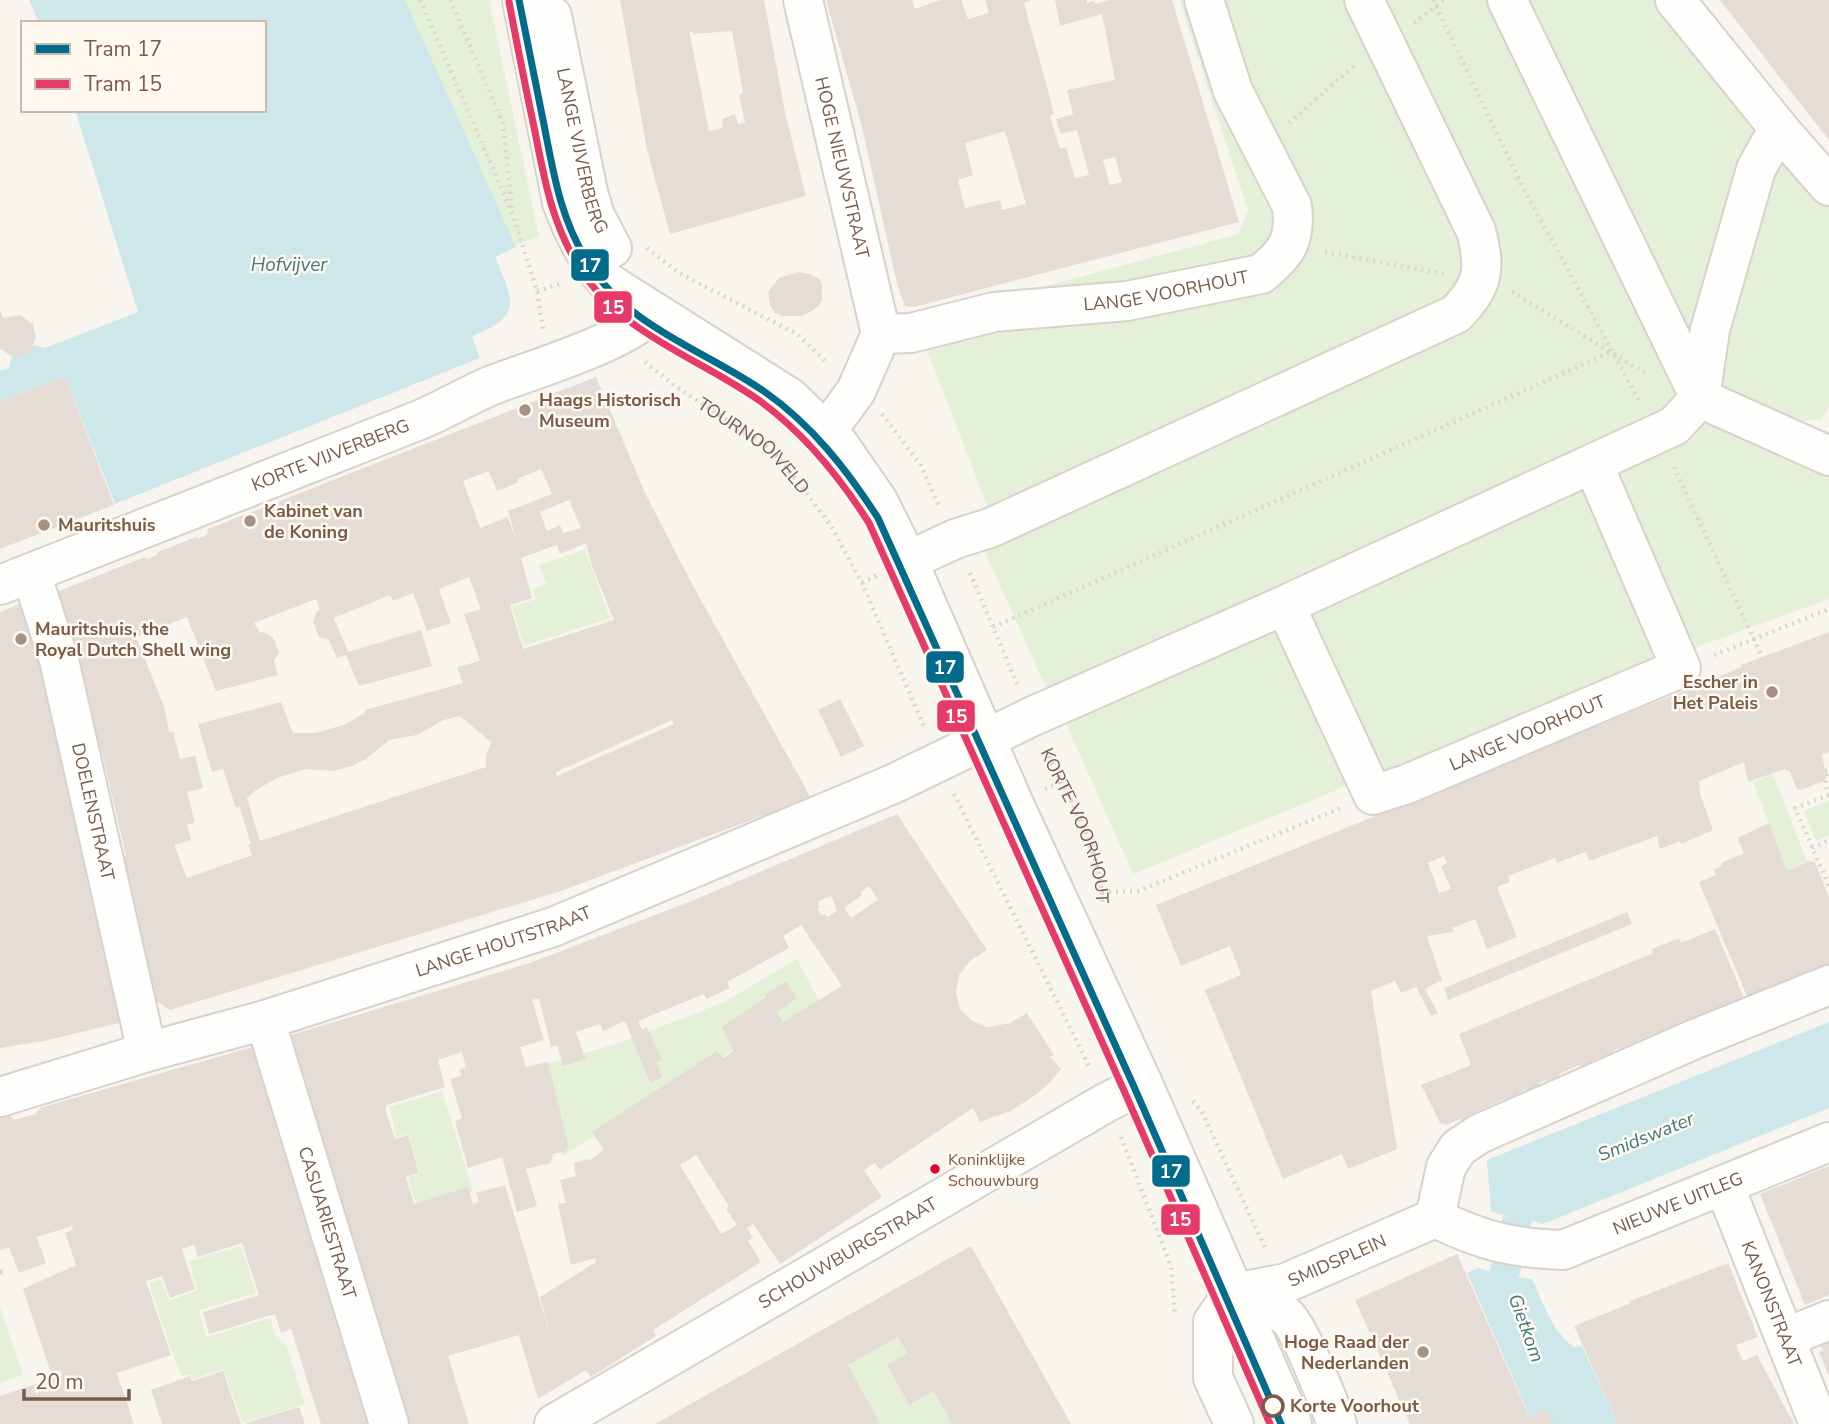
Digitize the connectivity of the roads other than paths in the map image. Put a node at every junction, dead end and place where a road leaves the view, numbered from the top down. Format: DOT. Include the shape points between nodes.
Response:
graph roads {
  1 [pos="522,0"];
  2 [pos="549,0"];
  3 [pos="803,0"];
  4 [pos="1204,0"];
  5 [pos="1364,0"];
  6 [pos="1507,0"];
  7 [pos="1675,0"];
  8 [pos="1781,131"];
  9 [pos="1829,186"];
  10 [pos="652,312"];
  11 [pos="881,334"];
  12 [pos="1700,398"];
  13 [pos="826,432"];
  14 [pos="1829,456"];
  15 [pos="1593,464"];
  16 [pos="908,561"];
  17 [pos="16,579"];
  18 [pos="1285,605"];
  19 [pos="987,739"];
  20 [pos="1829,985"];
  21 [pos="265,1020"];
  22 [pos="147,1052"];
  23 [pos="1143,1084"];
  24 [pos="0,1097"];
  25 [pos="1829,1142"];
  26 [pos="1724,1185"];
  27 [pos="1436,1218"];
  28 [pos="1236,1294"];
  29 [pos="1829,1320"];
  30 [pos="1785,1338"];
  31 [pos="389,1424"];
  32 [pos="554,1424"];
  33 [pos="1234,1424"];
  34 [pos="1292,1424"];
  35 [pos="1337,1424"];
  36 [pos="1819,1424"];
  1 -- 10 [label="street, LANGE VIJVERBERG" via="562,202 571,225 593,267"];
  2 -- 10 [label="street, LANGE VIJVERBERG" via="595,216"];
  3 -- 11 [label="street, HOGE NIEUWSTRAAT"];
  4 -- 11 [label="street, LANGE VOORHOUT" via="1233,91 1292,206 1292,240 1278,260 1261,274 1127,301 995,312 911,333"];
  5 -- 16 [label="street" via="1476,231 1483,256 1480,282 1471,299 1456,314 990,528"];
  6 -- 12 [label="street"];
  7 -- 8 [label="street"];
  8 -- 9 [label="street"];
  8 -- 12 [label="street" via="1756,169 1710,330"];
  10 -- 13 [label="street" via="789,397"];
  10 -- 17 [label="street, KORTE VIJVERBERG" via="645,322 615,338"];
  11 -- 13 [label="street" via="856,391"];
  12 -- 14 [label="street"];
  12 -- 15 [label="street" via="1674,426"];
  13 -- 16 [label="street" via="878,501"];
  15 -- 18 [label="street"];
  15 -- 18 [label="street, LANGE VOORHOUT" via="1681,668 1407,785 1373,795"];
  16 -- 19 [label="street"];
  17 -- 22 [label="street, DOELENSTRAAT" via="59,660"];
  18 -- 19 [label="street"];
  19 -- 21 [label="street, LANGE HOUTSTRAAT" via="893,784 553,927"];
  19 -- 23 [label="street, KORTE VOORHOUT"];
  20 -- 27 [label="street" via="1479,1133 1458,1148 1446,1167"];
  21 -- 22 [label="street, LANGE HOUTSTRAAT"];
  21 -- 31 [label="street, CASUARIESTRAAT"];
  22 -- 24 [label="street, LANGE HOUTSTRAAT"];
  23 -- 28 [label="street, KORTE VOORHOUT"];
  23 -- 32 [label="street, SCHOUWBURGSTRAAT"];
  25 -- 26 [label="street, NIEUWE UITLEG"];
  26 -- 27 [label="street, NIEUWE UITLEG" via="1563,1250 1511,1246 1469,1235"];
  26 -- 30 [label="street, KANONSTRAAT"];
  27 -- 28 [label="street, SMIDSPLEIN" via="1286,1283"];
  28 -- 33 [label="street" via="1213,1322 1213,1378"];
  28 -- 34 [label="street, KORTE VOORHOUT"];
  28 -- 35 [label="street" via="1287,1316"];
  29 -- 30 [label="street"];
  30 -- 36 [label="street, KANONSTRAAT"];
}
